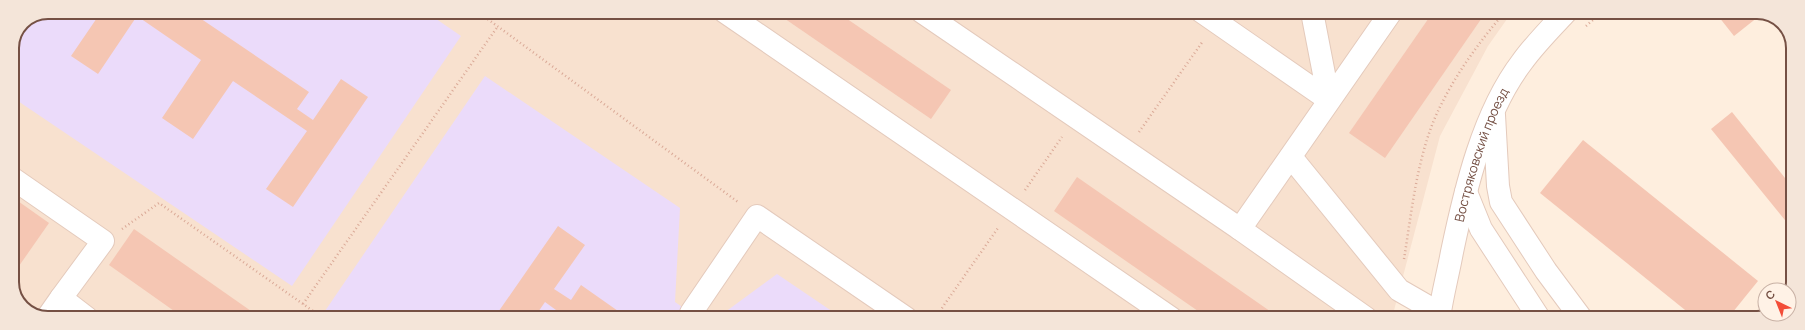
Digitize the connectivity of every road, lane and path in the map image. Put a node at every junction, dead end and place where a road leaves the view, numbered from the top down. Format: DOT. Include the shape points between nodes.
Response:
graph roads {
  1 [pos="488,19"];
  2 [pos="735,19"];
  3 [pos="932,19"];
  4 [pos="1208,19"];
  5 [pos="1212,19"];
  6 [pos="1313,19"];
  7 [pos="1386,19"];
  8 [pos="1499,19"];
  9 [pos="1560,19"];
  10 [pos="1595,19"];
  11 [pos="498,26"];
  12 [pos="1586,27"];
  13 [pos="1329,100"];
  14 [pos="1494,112"];
  15 [pos="1126,151"];
  16 [pos="1291,157"];
  17 [pos="19,183"];
  18 [pos="1466,192"];
  19 [pos="757,216"];
  20 [pos="1457,227"];
  21 [pos="1240,229"];
  22 [pos="1481,229"];
  23 [pos="103,242"];
  24 [pos="1546,271"];
  25 [pos="1399,290"];
  26 [pos="61,298"];
  27 [pos="304,304"];
  28 [pos="52,311"];
  29 [pos="79,311"];
  30 [pos="314,311"];
  31 [pos="692,311"];
  32 [pos="896,311"];
  33 [pos="1161,311"];
  34 [pos="1356,311"];
  35 [pos="1431,311"];
  36 [pos="1440,311"];
  37 [pos="1534,311"];
  38 [pos="1576,311"];
  1 -- 11 [label="path"];
  2 -- 33 [label="street"];
  3 -- 15 [label="street"];
  4 -- 15 [label="path"];
  5 -- 13 [label="street"];
  6 -- 13 [label="street"];
  7 -- 13 [label="street"];
  8 -- 25 [label="path" via="1457,76 1431,128 1414,194"];
  9 -- 14 [label="street, Востряковский проезд" via="1521,63"];
  10 -- 12 [label="path"];
  11 -- 19 [label="path"];
  11 -- 27 [label="path"];
  13 -- 16 [label="street"];
  14 -- 18 [label="street, Востряковский проезд" via="1483,137"];
  14 -- 24 [label="street" via="1501,202"];
  15 -- 21 [label="street"];
  16 -- 21 [label="street"];
  16 -- 25 [label="street"];
  17 -- 23 [label="street"];
  18 -- 20 [label="street, Востряковский проезд"];
  18 -- 22 [label="street"];
  19 -- 31 [label="street"];
  19 -- 32 [label="street"];
  20 -- 22 [label="street"];
  20 -- 36 [label="street, Востряковский проезд"];
  21 -- 34 [label="street"];
  22 -- 24 [label="street" via="1508,236"];
  22 -- 37 [label="street"];
  23 -- 26 [label="street"];
  23 -- 27 [label="path" via="159,204"];
  24 -- 38 [label="street"];
  25 -- 35 [label="street"];
  26 -- 28 [label="street"];
  26 -- 29 [label="street"];
  27 -- 30 [label="path"];
}
